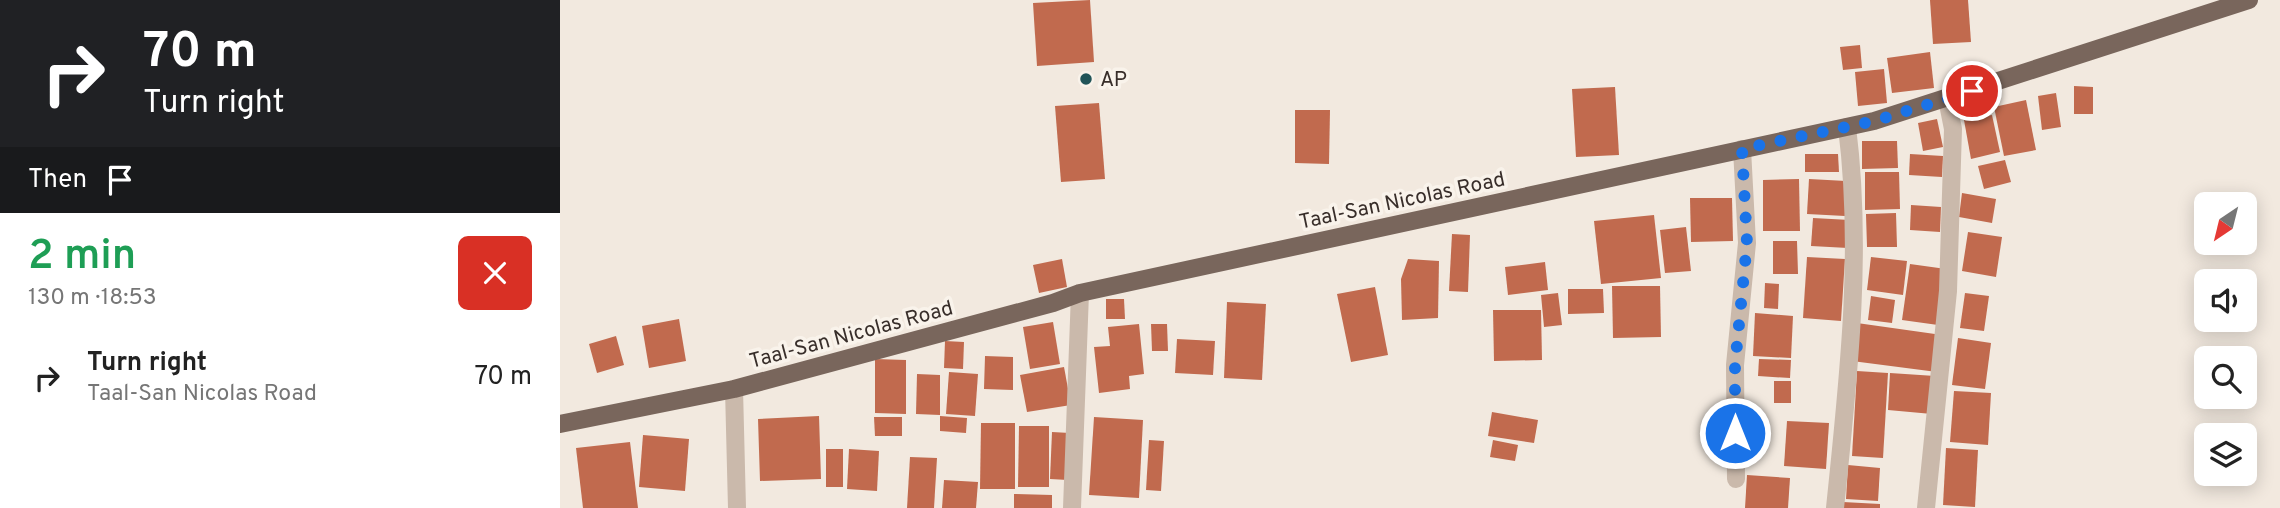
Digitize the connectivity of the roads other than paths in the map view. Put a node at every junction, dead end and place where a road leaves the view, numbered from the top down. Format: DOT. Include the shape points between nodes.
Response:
graph roads {
  1 [pos="2249,0"];
  2 [pos="1947,99"];
  3 [pos="1847,127"];
  4 [pos="1742,149"];
  5 [pos="1080,293"];
  6 [pos="734,388"];
  7 [pos="560,424"];
  8 [pos="1736,479"];
  9 [pos="737,508"];
  10 [pos="1072,508"];
  11 [pos="1835,508"];
  12 [pos="1926,508"];
  1 -- 2 [label="main road, Taal-San Nicolas Road"];
  2 -- 3 [label="main road, Taal-San Nicolas Road"];
  2 -- 12 [label="street" via="1954,129 1948,291"];
  3 -- 4 [label="main road, Taal-San Nicolas Road"];
  3 -- 11 [label="street" via="1855,256"];
  4 -- 5 [label="main road, Taal-San Nicolas Road"];
  4 -- 8 [label="street" via="1747,243 1735,365"];
  5 -- 6 [label="main road, Taal-San Nicolas Road"];
  5 -- 10 [label="street"];
  6 -- 7 [label="main road, Taal-San Nicolas Road"];
  6 -- 9 [label="street"];
}
